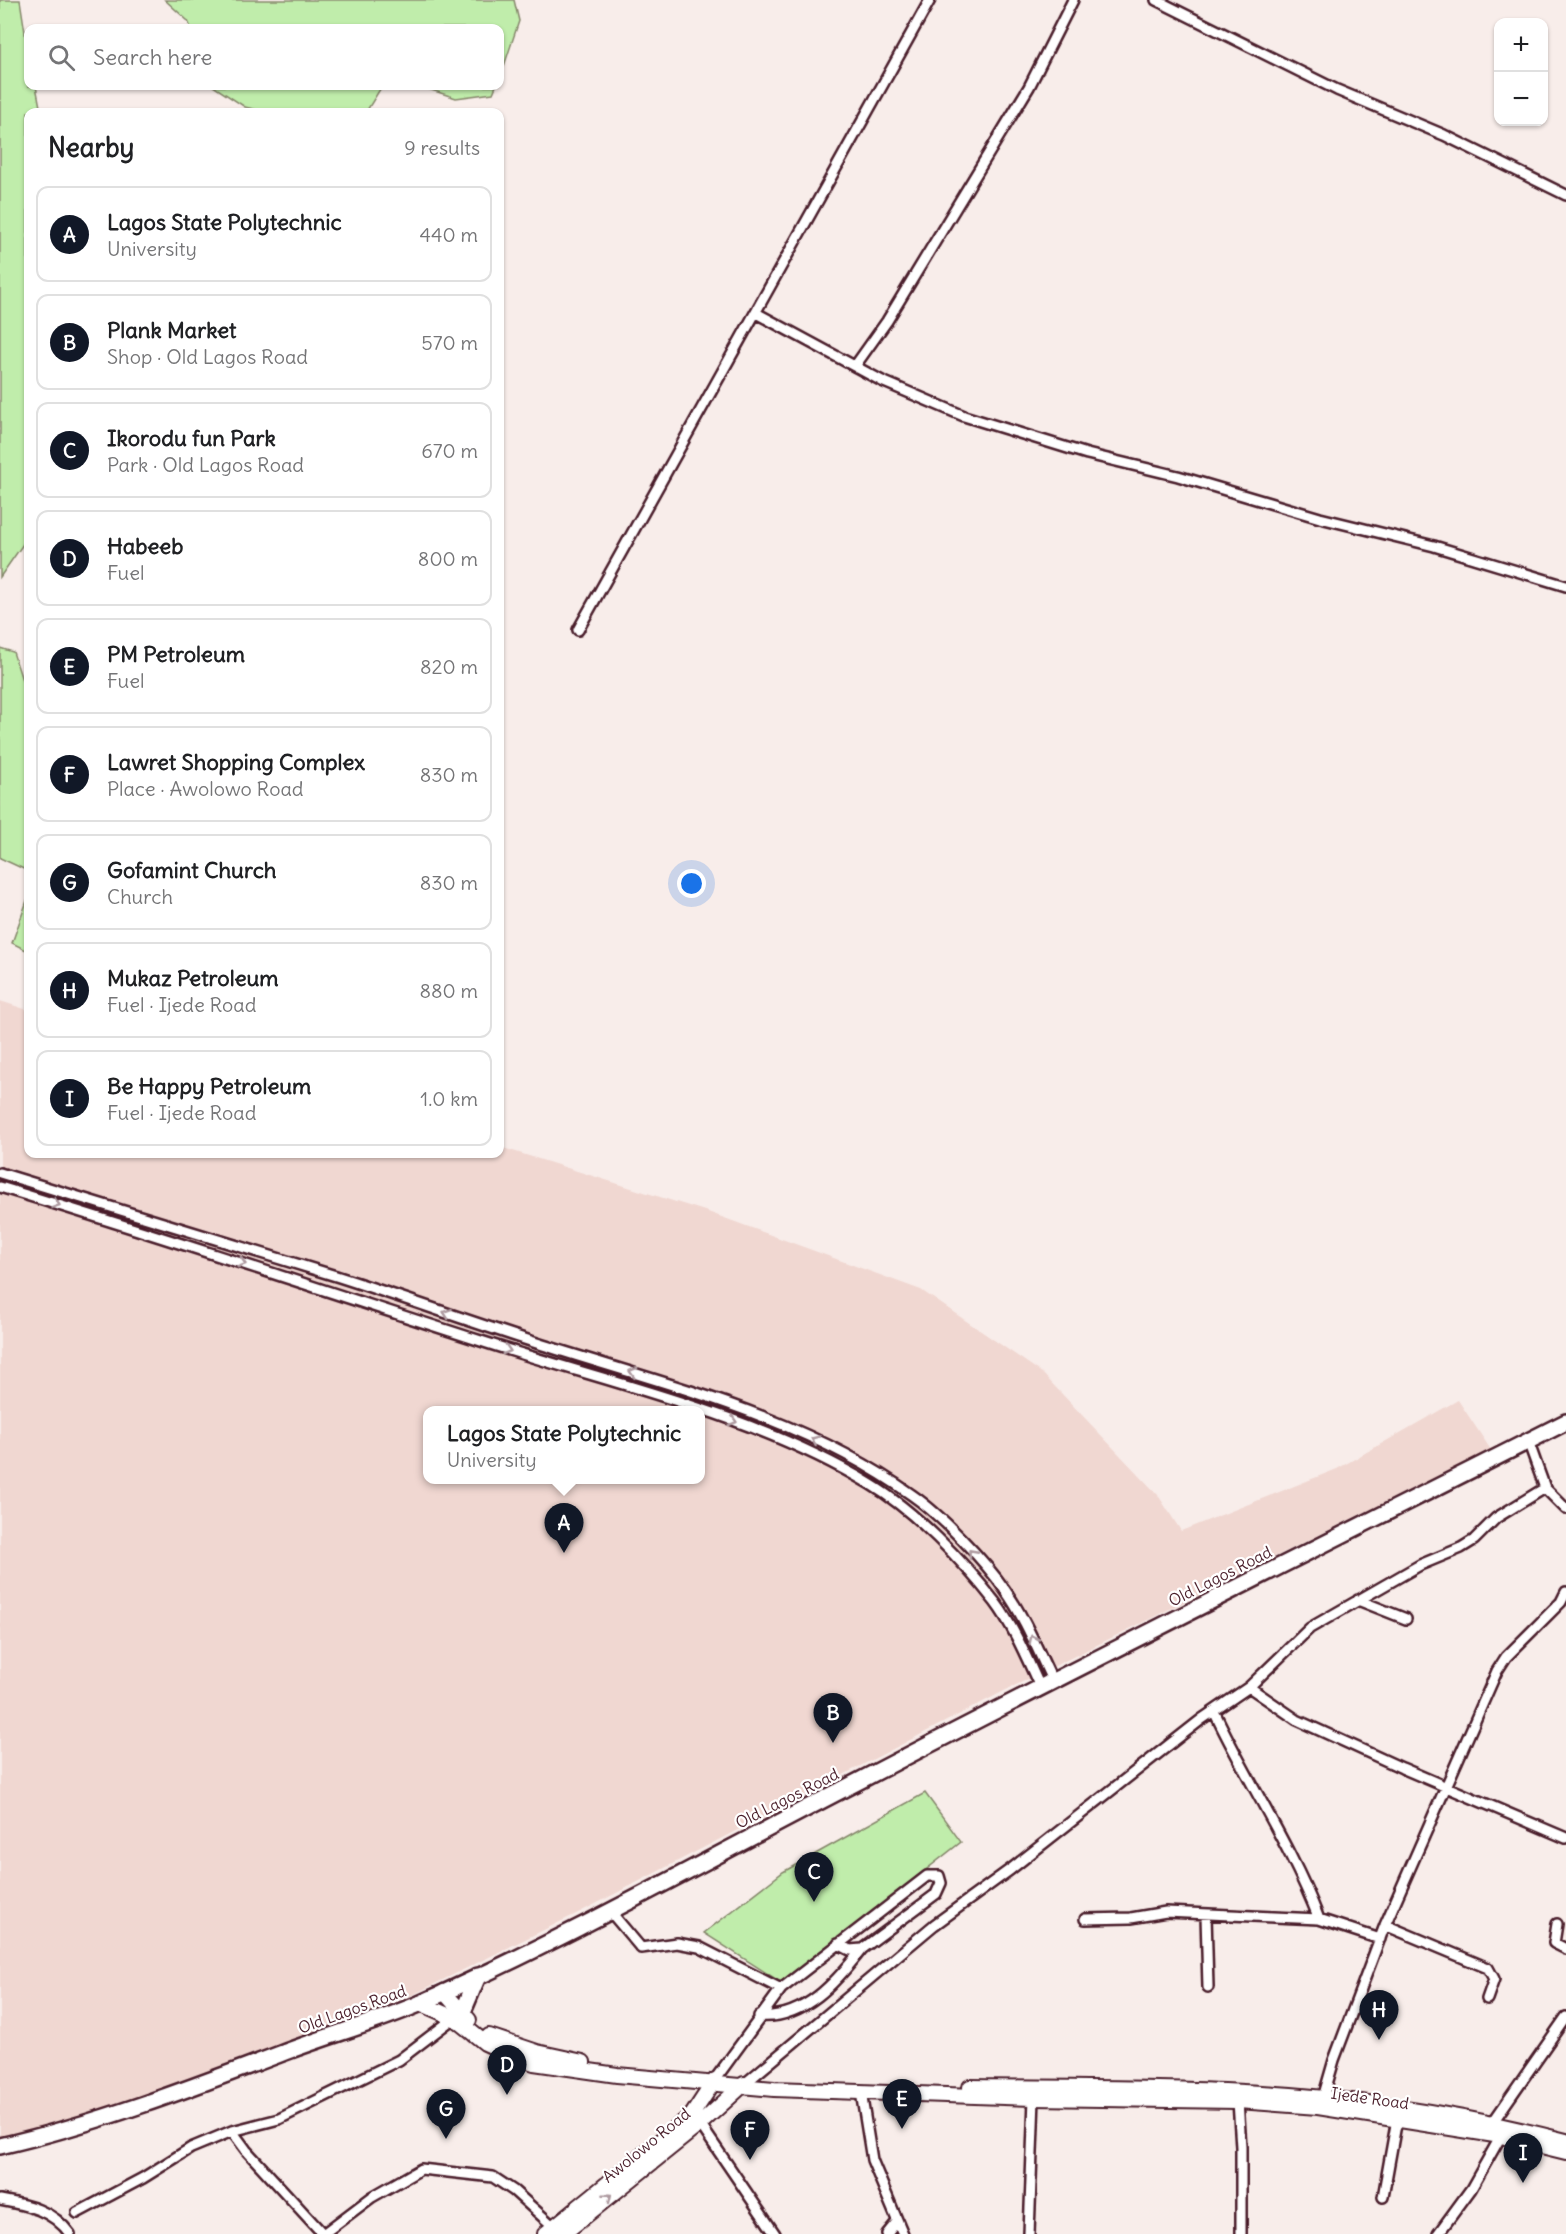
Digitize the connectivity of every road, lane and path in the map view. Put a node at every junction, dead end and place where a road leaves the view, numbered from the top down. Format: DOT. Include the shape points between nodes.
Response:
graph roads {
  1 [pos="930,0"];
  2 [pos="1073,0"];
  3 [pos="1156,0"];
  4 [pos="1169,3"];
  5 [pos="1566,195"];
  6 [pos="756,313"];
  7 [pos="855,366"];
  8 [pos="1566,586"];
  9 [pos="578,630"];
  10 [pos="0,1173"];
  11 [pos="0,1186"];
  12 [pos="691,1406"];
  13 [pos="705,1411"];
  14 [pos="1566,1422"];
  15 [pos="1528,1441"];
  16 [pos="1545,1488"];
  17 [pos="1566,1509"];
  18 [pos="1566,1592"];
  19 [pos="1358,1600"];
  20 [pos="1564,1603"];
  21 [pos="1406,1619"];
  22 [pos="1046,1684"];
  23 [pos="1249,1687"];
  24 [pos="1214,1711"];
  25 [pos="1448,1786"];
  26 [pos="1566,1838"];
  27 [pos="609,1910"];
  28 [pos="1206,1915"];
  29 [pos="1085,1919"];
  30 [pos="1319,1919"];
  31 [pos="1557,1924"];
  32 [pos="1385,1925"];
  33 [pos="1380,1939"];
  34 [pos="838,1944"];
  35 [pos="862,1949"];
  36 [pos="1566,1949"];
  37 [pos="478,1976"];
  38 [pos="1208,1987"];
  39 [pos="781,1989"];
  40 [pos="444,1992"];
  41 [pos="1487,1999"];
  42 [pos="420,2003"];
  43 [pos="458,2016"];
  44 [pos="759,2016"];
  45 [pos="1566,2017"];
  46 [pos="714,2081"];
  47 [pos="744,2084"];
  48 [pos="861,2092"];
  49 [pos="1168,2096"];
  50 [pos="1034,2098"];
  51 [pos="1323,2098"];
  52 [pos="1238,2101"];
  53 [pos="1397,2119"];
  54 [pos="1493,2122"];
  55 [pos="700,2124"];
  56 [pos="232,2131"];
  57 [pos="1502,2136"];
  58 [pos="1566,2141"];
  59 [pos="0,2146"];
  60 [pos="1566,2152"];
  61 [pos="1383,2198"];
  62 [pos="0,2200"];
  63 [pos="77,2213"];
  64 [pos="896,2223"];
  65 [pos="562,2231"];
  66 [pos="70,2234"];
  67 [pos="323,2234"];
  68 [pos="775,2234"];
  69 [pos="887,2234"];
  70 [pos="903,2234"];
  71 [pos="1029,2234"];
  72 [pos="1241,2234"];
  73 [pos="1438,2234"];
  1 -- 6 [label="street"];
  2 -- 7 [label="street" via="1029,87"];
  3 -- 4 [label="street"];
  4 -- 5 [label="street" via="1337,90 1444,135"];
  6 -- 7 [label="street"];
  6 -- 9 [label="street"];
  7 -- 8 [label="street" via="976,420"];
  22 -- 10 [label="street, one-way" via="1030,1634 1005,1589 961,1540 915,1497 826,1445 750,1412 641,1375 334,1275"];
  11 -- 12 [label="street, one-way"];
  13 -- 22 [label="street, one-way" via="820,1458 871,1484 906,1509 997,1604"];
  14 -- 15 [label="main road, Old Lagos Road"];
  15 -- 16 [label="street"];
  15 -- 22 [label="main road, Old Lagos Road"];
  16 -- 17 [label="street"];
  16 -- 19 [label="street" via="1496,1518 1461,1548 1420,1564"];
  18 -- 20 [label="street"];
  19 -- 21 [label="street"];
  19 -- 23 [label="street" via="1310,1628"];
  20 -- 25 [label="street" via="1506,1657"];
  22 -- 27 [label="main road, Old Lagos Road"];
  23 -- 24 [label="street"];
  23 -- 25 [label="street" via="1297,1720"];
  24 -- 30 [label="street" via="1307,1888"];
  24 -- 47 [label="street" via="907,1946"];
  25 -- 26 [label="street"];
  25 -- 32 [label="street"];
  27 -- 37 [label="main road, Old Lagos Road"];
  27 -- 39 [label="street" via="641,1948 677,1943 699,1947"];
  28 -- 29 [label="street" via="1166,1912"];
  28 -- 30 [label="street"];
  28 -- 38 [label="street"];
  30 -- 33 [label="street"];
  31 -- 36 [label="street" via="1552,1940"];
  32 -- 33 [label="street"];
  32 -- 41 [label="street" via="1488,1968 1494,1979"];
  33 -- 51 [label="street"];
  34 -- 35 [label="street" via="850,1950"];
  34 -- 35 [label="street" via="927,1876 939,1876 941,1883 936,1894"];
  34 -- 39 [label="street"];
  35 -- 44 [label="street" via="822,1995 782,2015"];
  37 -- 40 [label="main road, Old Lagos Road"];
  37 -- 43 [label="main road"];
  39 -- 44 [label="street"];
  40 -- 42 [label="main road, Old Lagos Road"];
  40 -- 43 [label="main road"];
  42 -- 43 [label="main road"];
  42 -- 59 [label="main road, Old Lagos Road" via="199,2086 54,2133"];
  43 -- 46 [label="main road" via="492,2038 537,2052"];
  43 -- 56 [label="street" via="399,2060 279,2118"];
  44 -- 46 [label="street"];
  45 -- 54 [label="street"];
  46 -- 47 [label="main road"];
  46 -- 65 [label="main road, Awolowo Road" via="692,2115"];
  47 -- 48 [label="main road"];
  47 -- 49 [label="main road"];
  47 -- 55 [label="main road, Awolowo Road"];
  48 -- 50 [label="main road"];
  48 -- 64 [label="street" via="872,2160"];
  49 -- 50 [label="main road"];
  49 -- 51 [label="main road, Ijede Road" via="1242,2091"];
  49 -- 52 [label="main road, Ijede Road"];
  50 -- 71 [label="street"];
  51 -- 54 [label="main road, Ijede Road"];
  52 -- 53 [label="main road, Ijede Road" via="1318,2107"];
  52 -- 72 [label="street"];
  53 -- 57 [label="main road, Ijede Road"];
  53 -- 61 [label="street"];
  54 -- 58 [label="main road, Ijede Road"];
  65 -- 55 [label="main road, Awolowo Road, one-way"];
  55 -- 68 [label="street"];
  56 -- 63 [label="street" via="191,2148"];
  56 -- 67 [label="street"];
  57 -- 60 [label="main road, Ijede Road"];
  57 -- 73 [label="street" via="1471,2189"];
  62 -- 66 [label="street" via="41,2209 63,2224"];
  64 -- 69 [label="street"];
  64 -- 70 [label="street"];
  65 -- 67 [label="street" via="493,2177 421,2169 372,2197"];
}
